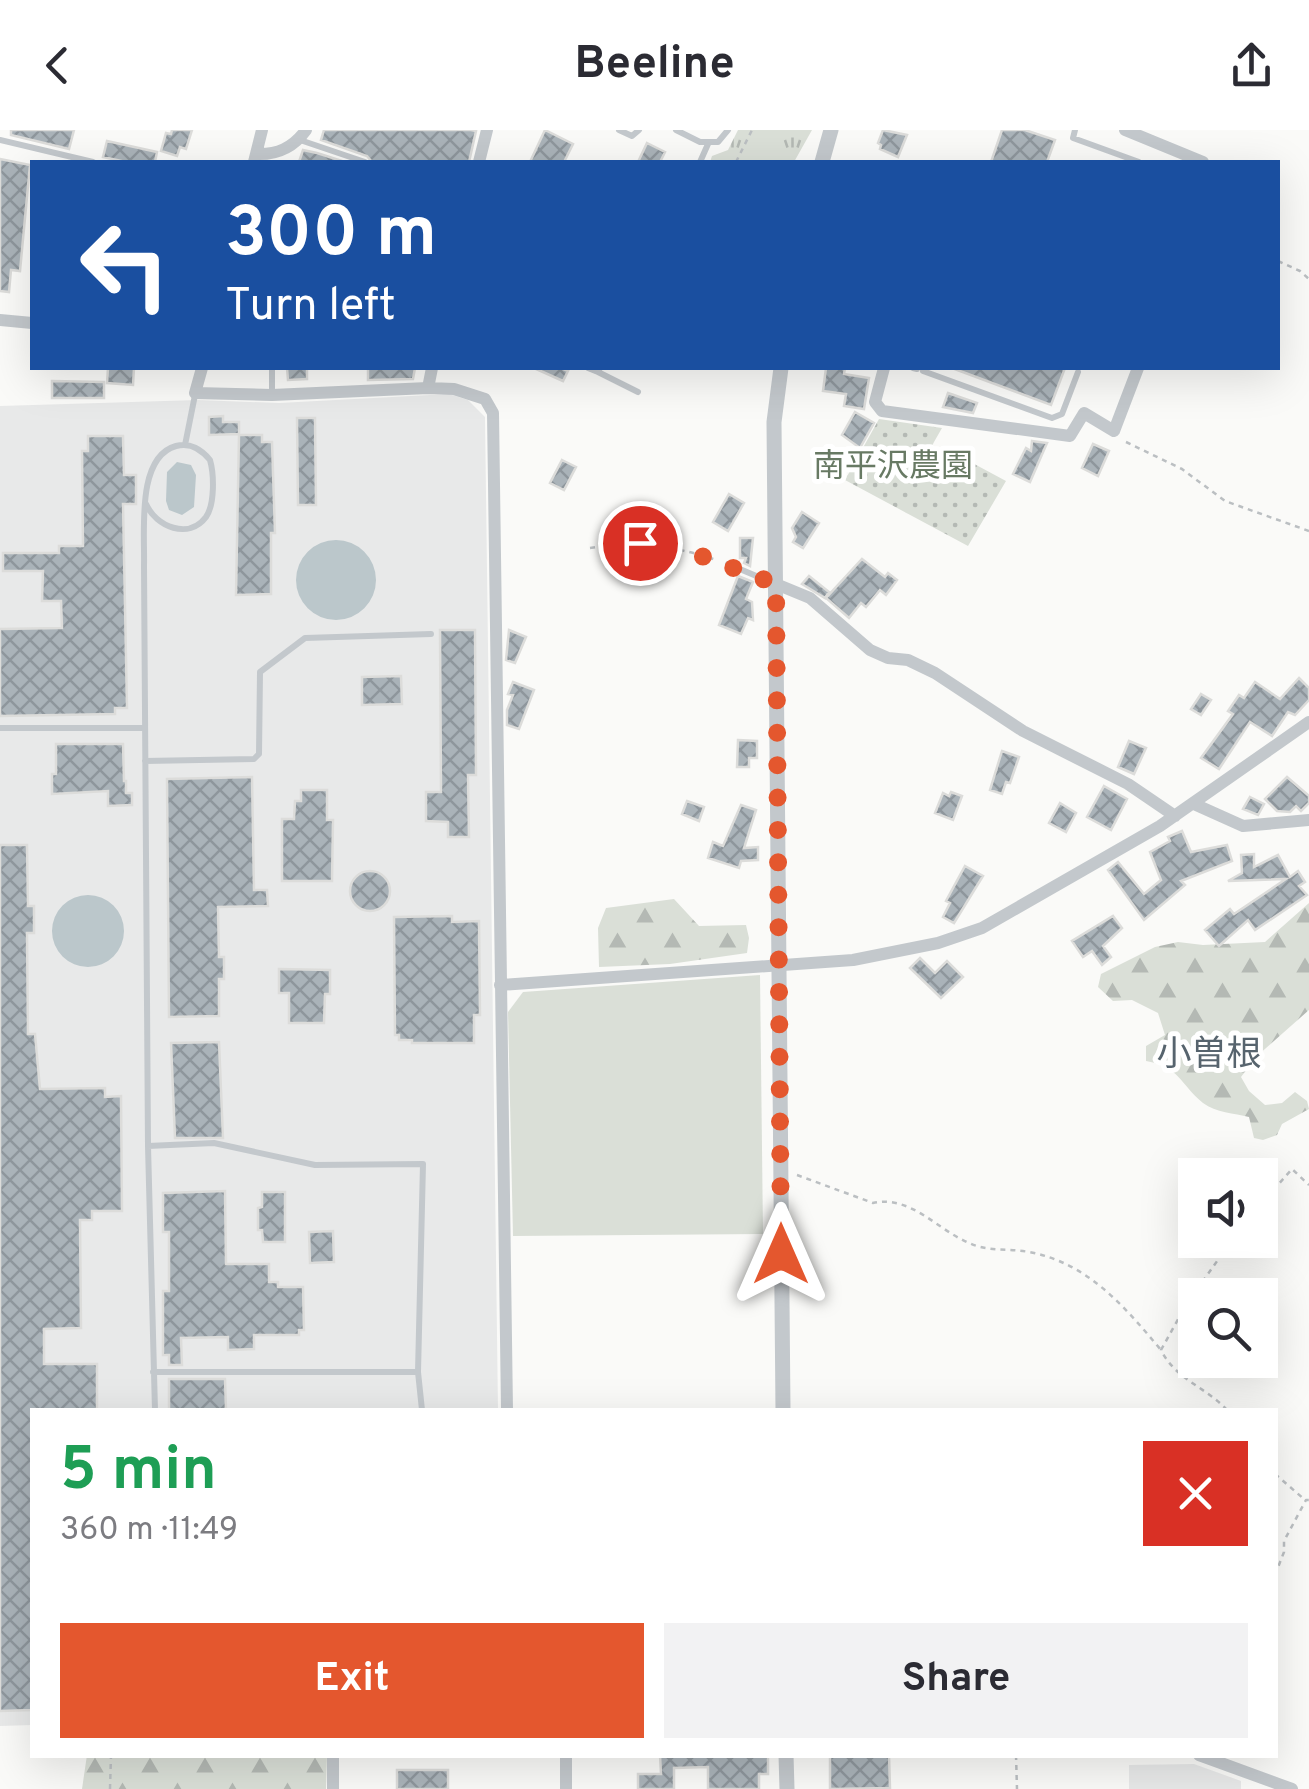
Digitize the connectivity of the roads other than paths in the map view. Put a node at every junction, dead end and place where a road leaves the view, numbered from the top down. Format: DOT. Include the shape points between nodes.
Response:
graph roads {
  1 [pos="262,130"];
  2 [pos="487,130"];
  3 [pos="619,130"];
  4 [pos="639,130"];
  5 [pos="676,130"];
  6 [pos="728,130"];
  7 [pos="831,130"];
  8 [pos="1075,130"];
  9 [pos="1125,130"];
  10 [pos="303,135"];
  11 [pos="0,140"];
  12 [pos="708,144"];
  13 [pos="255,158"];
  14 [pos="85,160"];
  15 [pos="360,160"];
  16 [pos="480,160"];
  17 [pos="701,160"];
  18 [pos="823,160"];
  19 [pos="1134,160"];
  20 [pos="1198,160"];
  21 [pos="0,320"];
  22 [pos="30,323"];
  23 [pos="201,370"];
  24 [pos="272,370"];
  25 [pos="432,370"];
  26 [pos="599,370"];
  27 [pos="781,370"];
  28 [pos="883,370"];
  29 [pos="921,370"];
  30 [pos="1137,370"];
  31 [pos="1078,372"];
  32 [pos="428,388"];
  33 [pos="638,392"];
  34 [pos="195,394"];
  35 [pos="272,395"];
  36 [pos="185,445"];
  37 [pos="146,504"];
  38 [pos="728,564"];
  39 [pos="776,584"];
  40 [pos="431,634"];
  41 [pos="1309,722"];
  42 [pos="0,728"];
  43 [pos="145,728"];
  44 [pos="146,761"];
  45 [pos="1194,804"];
  46 [pos="1175,816"];
  47 [pos="1309,820"];
  48 [pos="779,967"];
  49 [pos="500,985"];
  50 [pos="148,1146"];
  51 [pos="153,1372"];
  52 [pos="418,1372"];
  53 [pos="155,1408"];
  54 [pos="422,1408"];
  55 [pos="507,1408"];
  56 [pos="783,1408"];
  57 [pos="332,1758"];
  58 [pos="566,1758"];
  59 [pos="786,1758"];
  60 [pos="1207,1758"];
  61 [pos="333,1789"];
  62 [pos="566,1789"];
  63 [pos="787,1789"];
  64 [pos="1292,1789"];
  1 -- 13 [label="street"];
  2 -- 16 [label="street"];
  3 -- 4 [label="lane" via="632,136"];
  5 -- 12 [label="lane"];
  6 -- 12 [label="lane"];
  7 -- 18 [label="street"];
  8 -- 19 [label="lane" via="1073,138"];
  9 -- 20 [label="street"];
  10 -- 13 [label="street" via="276,155"];
  10 -- 15 [label="lane"];
  11 -- 14 [label="lane"];
  12 -- 17 [label="lane"];
  21 -- 22 [label="street"];
  23 -- 34 [label="street"];
  24 -- 35 [label="lane"];
  25 -- 32 [label="street"];
  26 -- 33 [label="lane"];
  27 -- 39 [label="street" via="774,422"];
  28 -- 30 [label="street" via="874,402 882,410 1070,436 1084,412 1114,431"];
  29 -- 31 [label="lane" via="1052,418 1062,414"];
  32 -- 35 [label="street"];
  32 -- 49 [label="street" via="486,398 493,413"];
  34 -- 35 [label="street"];
  34 -- 36 [label="lane"];
  36 -- 37 [label="lane" via="165,451 151,466"];
  36 -- 37 [label="lane" via="205,453 212,466 208,514 196,526 174,528"];
  37 -- 43 [label="lane"];
  38 -- 39 [label="lane"];
  39 -- 46 [label="street" via="810,598 870,650 935,673"];
  39 -- 48 [label="street"];
  40 -- 44 [label="lane" via="304,638 260,672 254,759"];
  41 -- 45 [label="street"];
  42 -- 43 [label="lane"];
  43 -- 44 [label="lane"];
  44 -- 50 [label="lane"];
  45 -- 46 [label="street"];
  45 -- 47 [label="street" via="1243,826"];
  46 -- 48 [label="street" via="982,928 900,952"];
  48 -- 49 [label="street"];
  48 -- 56 [label="street"];
  49 -- 55 [label="street"];
  50 -- 51 [label="lane"];
  50 -- 52 [label="lane" via="214,1143 315,1165 423,1164"];
  51 -- 52 [label="lane"];
  51 -- 53 [label="lane"];
  52 -- 54 [label="lane"];
  57 -- 61 [label="street"];
  58 -- 62 [label="street"];
  59 -- 63 [label="street"];
  60 -- 64 [label="street"];
}
